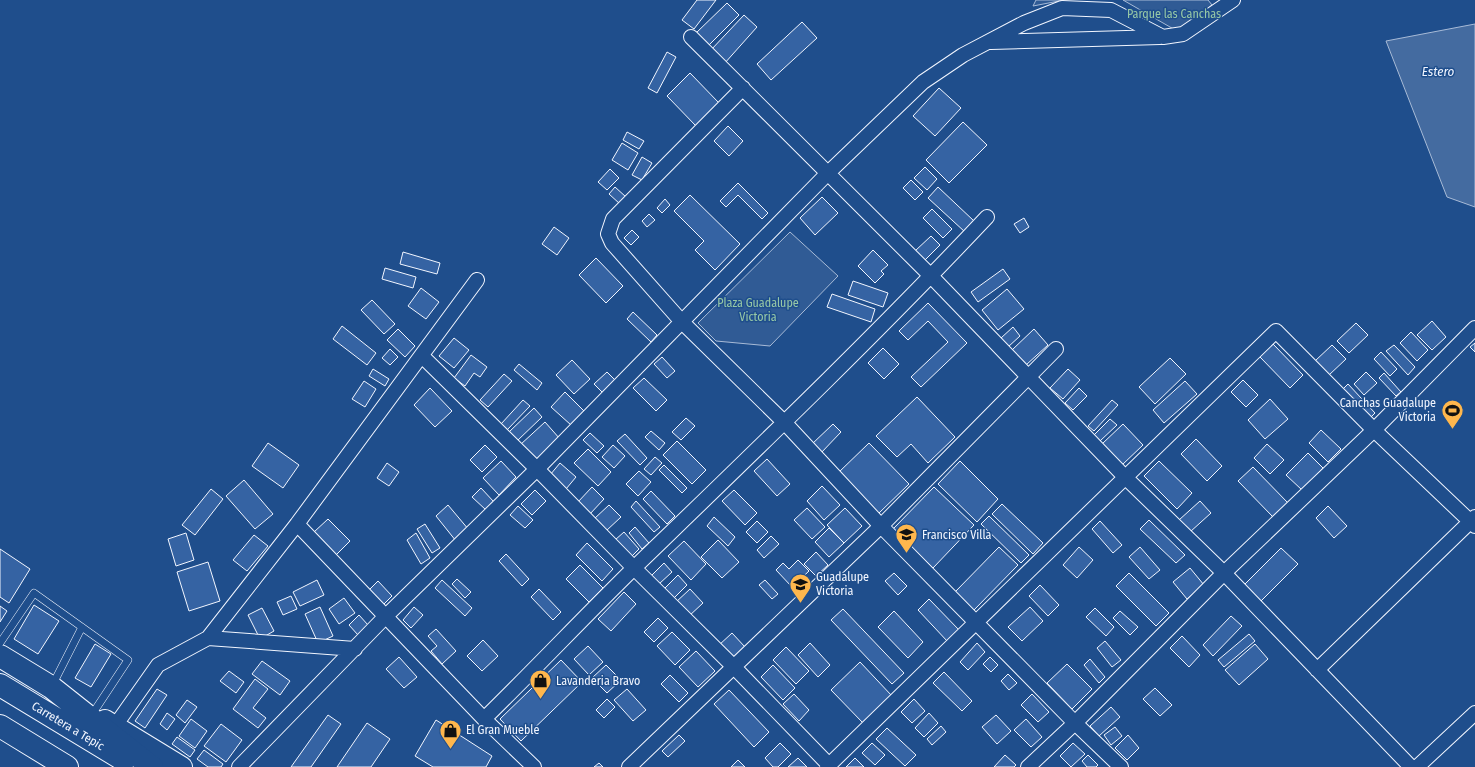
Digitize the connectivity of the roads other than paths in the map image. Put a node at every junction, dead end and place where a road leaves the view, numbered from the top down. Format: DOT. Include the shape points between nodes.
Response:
graph roads {
  1 [pos="1230,1"];
  2 [pos="691,37"];
  3 [pos="1163,37"];
  4 [pos="987,42"];
  5 [pos="743,88"];
  6 [pos="827,174"];
  7 [pos="987,217"];
  8 [pos="931,276"];
  9 [pos="477,280"];
  10 [pos="682,322"];
  11 [pos="1475,328"];
  12 [pos="1056,349"];
  13 [pos="422,356"];
  14 [pos="1029,377"];
  15 [pos="785,423"];
  16 [pos="1374,430"];
  17 [pos="537,469"];
  18 [pos="1125,477"];
  19 [pos="1474,521"];
  20 [pos="297,524"];
  21 [pos="881,526"];
  22 [pos="634,568"];
  23 [pos="1224,573"];
  24 [pos="385,617"];
  25 [pos="976,622"];
  26 [pos="82,627"];
  27 [pos="208,638"];
  28 [pos="0,643"];
  29 [pos="355,649"];
  30 [pos="0,656"];
  31 [pos="733,666"];
  32 [pos="1317,670"];
  33 [pos="0,684"];
  34 [pos="51,687"];
  35 [pos="94,713"];
  36 [pos="1475,713"];
  37 [pos="484,719"];
  38 [pos="1075,723"];
  39 [pos="0,726"];
  40 [pos="115,726"];
  41 [pos="829,766"];
  42 [pos="67,767"];
  43 [pos="136,767"];
  44 [pos="152,767"];
  45 [pos="182,767"];
  46 [pos="239,767"];
  47 [pos="534,767"];
  48 [pos="629,767"];
  49 [pos="1028,767"];
  50 [pos="1121,767"];
  51 [pos="1411,767"];
  52 [pos="1417,767"];
  1 -- 3 [label="street" via="1183,34"];
  2 -- 5 [label="street"];
  3 -- 4 [label="street"];
  3 -- 4 [label="street" via="1111,10 1062,8 1024,23"];
  4 -- 6 [label="street" via="923,82"];
  5 -- 6 [label="street"];
  5 -- 10 [label="street" via="613,219 608,234 612,243"];
  6 -- 8 [label="street"];
  6 -- 10 [label="street"];
  7 -- 8 [label="street"];
  8 -- 14 [label="street"];
  8 -- 15 [label="street"];
  9 -- 13 [label="street"];
  10 -- 15 [label="street"];
  10 -- 17 [label="street"];
  11 -- 16 [label="street"];
  12 -- 14 [label="street"];
  13 -- 17 [label="street"];
  13 -- 20 [label="street"];
  14 -- 18 [label="street"];
  14 -- 21 [label="street"];
  15 -- 21 [label="street"];
  15 -- 22 [label="street"];
  16 -- 18 [label="street" via="1276,331"];
  16 -- 19 [label="street"];
  16 -- 23 [label="street"];
  17 -- 22 [label="street"];
  17 -- 24 [label="street"];
  18 -- 23 [label="street"];
  18 -- 25 [label="street"];
  19 -- 32 [label="street"];
  20 -- 24 [label="street"];
  20 -- 27 [label="street"];
  21 -- 25 [label="street"];
  21 -- 31 [label="street"];
  22 -- 31 [label="street"];
  22 -- 37 [label="street"];
  23 -- 32 [label="street"];
  23 -- 38 [label="street"];
  24 -- 29 [label="street"];
  24 -- 37 [label="street"];
  25 -- 38 [label="street"];
  25 -- 41 [label="street"];
  26 -- 28 [label="lane" via="34,593"];
  26 -- 34 [label="lane"];
  26 -- 35 [label="lane" via="128,660"];
  27 -- 29 [label="street"];
  27 -- 40 [label="street" via="158,664"];
  29 -- 46 [label="street"];
  30 -- 34 [label="highway"];
  31 -- 41 [label="street"];
  31 -- 48 [label="street"];
  32 -- 51 [label="street"];
  33 -- 43 [label="highway, Carretera a Tepic"];
  34 -- 35 [label="main road"];
  34 -- 44 [label="highway"];
  35 -- 40 [label="main road"];
  36 -- 52 [label="street"];
  37 -- 47 [label="street"];
  38 -- 49 [label="street"];
  38 -- 50 [label="street"];
  39 -- 42 [label="highway"];
  40 -- 45 [label="main road"];
}
